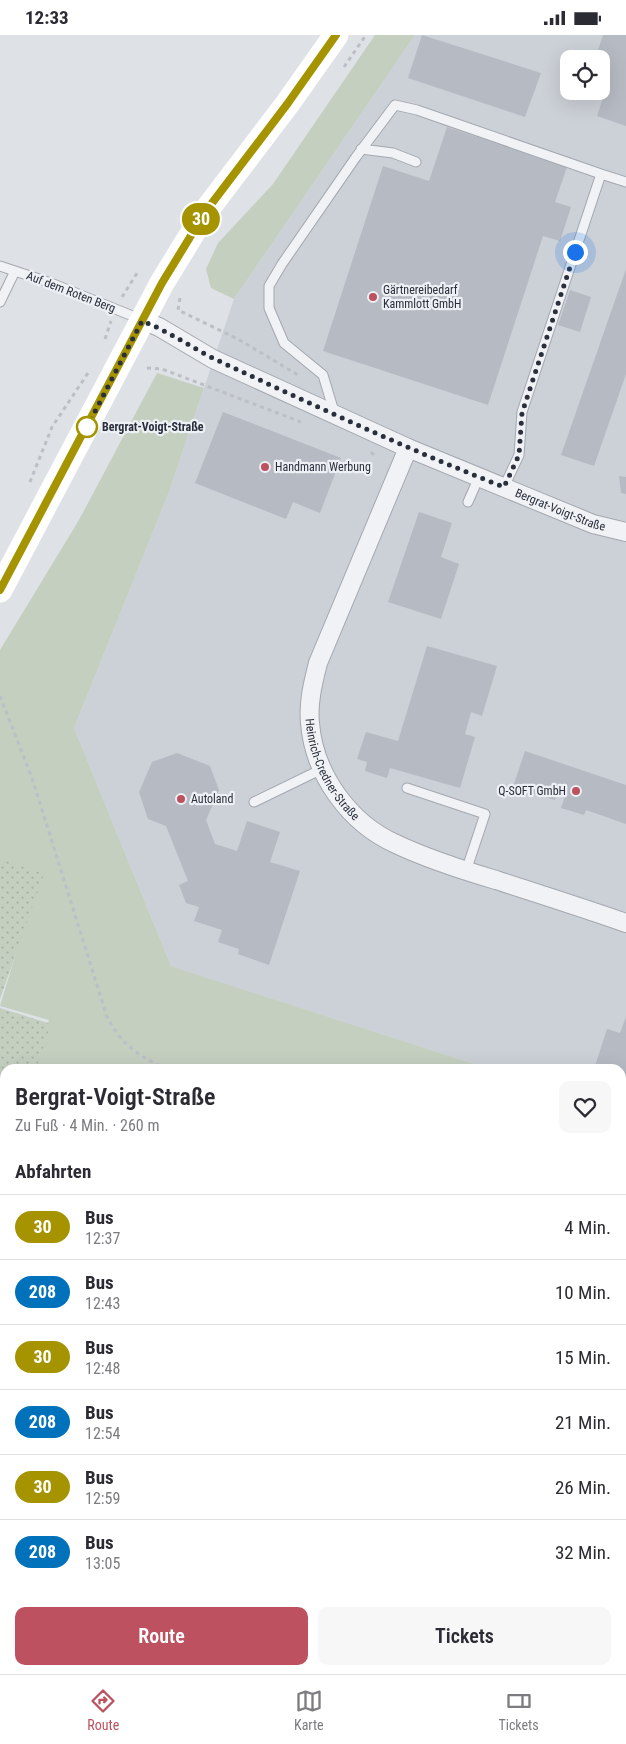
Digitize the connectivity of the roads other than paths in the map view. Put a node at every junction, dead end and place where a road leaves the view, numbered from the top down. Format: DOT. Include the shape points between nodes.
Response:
graph roads {
  1 [pos="336,35"];
  2 [pos="361,149"];
  3 [pos="416,162"];
  4 [pos="601,174"];
  5 [pos="626,182"];
  6 [pos="0,265"];
  7 [pos="15,271"];
  8 [pos="0,302"];
  9 [pos="142,321"];
  10 [pos="336,415"];
  11 [pos="408,448"];
  12 [pos="479,477"];
  13 [pos="504,487"];
  14 [pos="468,502"];
  15 [pos="626,532"];
  16 [pos="0,590"];
  17 [pos="322,769"];
  18 [pos="407,788"];
  19 [pos="254,802"];
  20 [pos="466,871"];
  21 [pos="626,923"];
  1 -- 9 [label="main road" via="206,211"];
  2 -- 3 [label="lane" via="393,153"];
  2 -- 4 [label="lane" via="395,105"];
  2 -- 10 [label="lane" via="269,286 269,308 284,343 323,375"];
  4 -- 5 [label="lane"];
  4 -- 13 [label="lane" via="522,413 519,455"];
  6 -- 7 [label="lane, Auf dem Roten Berg"];
  7 -- 8 [label="lane"];
  7 -- 9 [label="lane, Auf dem Roten Berg"];
  9 -- 10 [label="street, Bergrat-Voigt-Straße" via="159,327 213,359"];
  9 -- 16 [label="main road"];
  10 -- 11 [label="street, Bergrat-Voigt-Straße"];
  11 -- 12 [label="street, Bergrat-Voigt-Straße"];
  11 -- 17 [label="street, Heinrich-Credner-Straße" via="318,663 310,691 314,751"];
  12 -- 13 [label="street, Bergrat-Voigt-Straße"];
  12 -- 14 [label="lane"];
  13 -- 15 [label="street, Bergrat-Voigt-Straße" via="593,524"];
  17 -- 19 [label="lane"];
  17 -- 20 [label="street, Heinrich-Credner-Straße" via="343,805 367,827 394,844"];
  18 -- 20 [label="lane" via="485,815"];
  20 -- 21 [label="street, Heinrich-Credner-Straße"];
}
